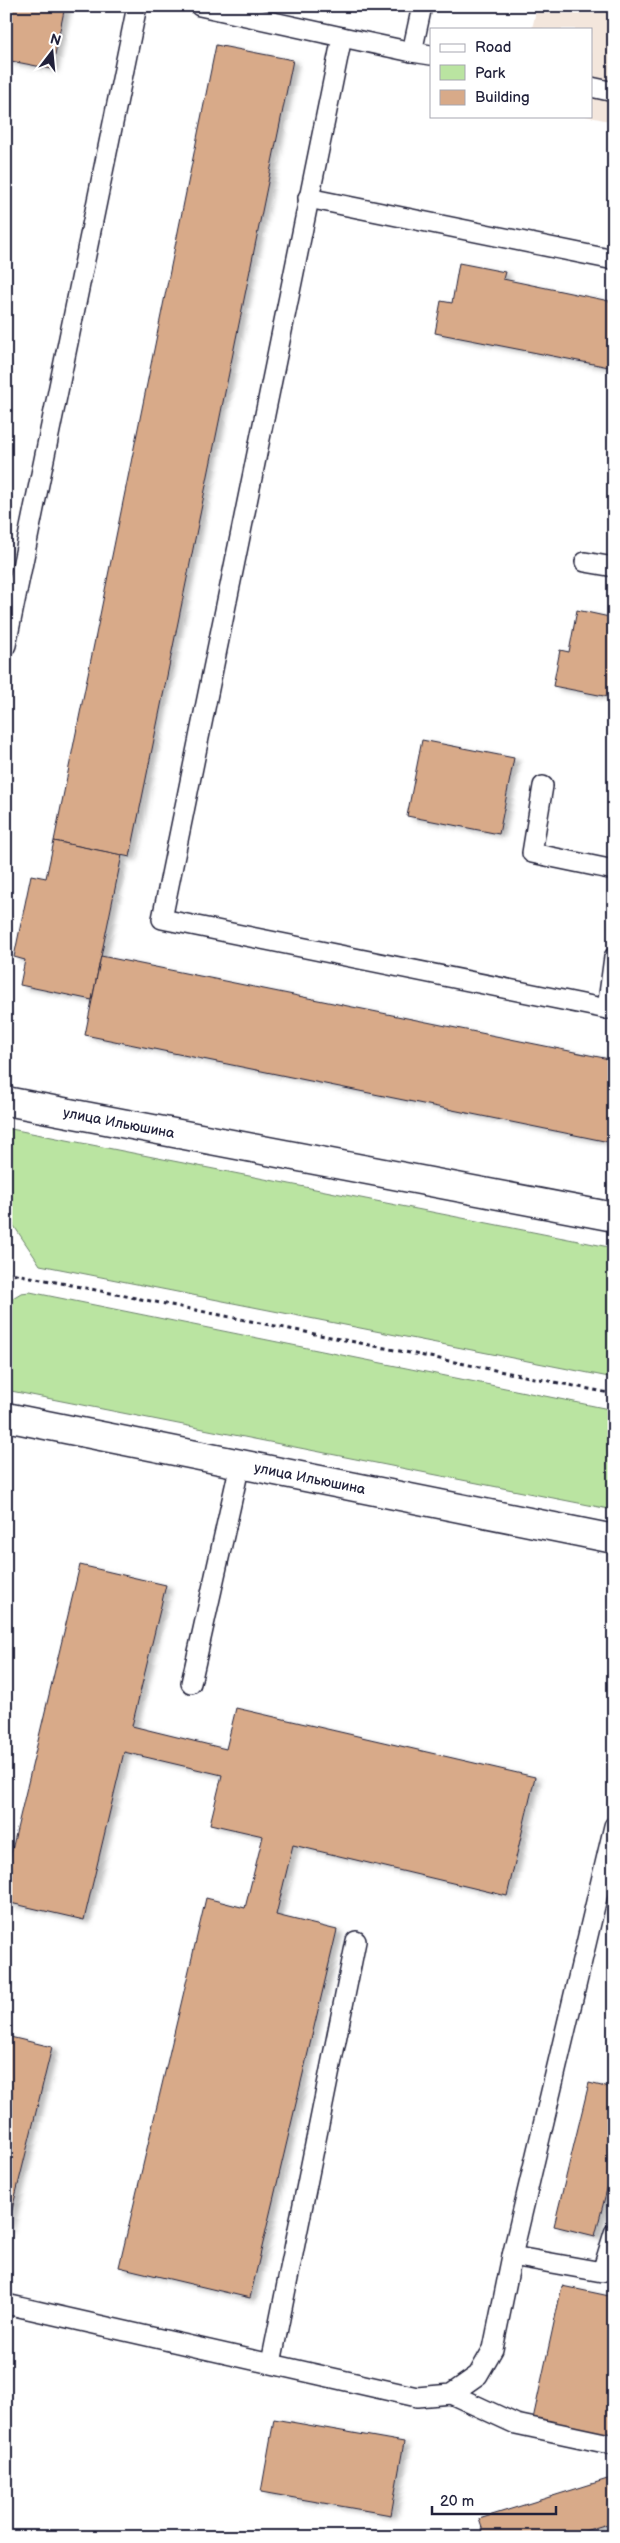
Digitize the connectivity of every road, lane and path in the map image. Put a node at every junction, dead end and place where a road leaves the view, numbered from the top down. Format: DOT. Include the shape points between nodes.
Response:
graph roads {
  1 [pos="137,6"];
  2 [pos="200,6"];
  3 [pos="422,6"];
  4 [pos="342,36"];
  5 [pos="412,52"];
  6 [pos="430,55"];
  7 [pos="592,87"];
  8 [pos="614,92"];
  9 [pos="308,198"];
  10 [pos="614,260"];
  11 [pos="585,562"];
  12 [pos="614,567"];
  13 [pos="6,645"];
  14 [pos="543,786"];
  15 [pos="614,870"];
  16 [pos="614,957"];
  17 [pos="610,1006"];
  18 [pos="6,1101"];
  19 [pos="614,1217"];
  20 [pos="6,1272"];
  21 [pos="614,1394"];
  22 [pos="7,1421"];
  23 [pos="240,1464"];
  24 [pos="614,1539"];
  25 [pos="191,1683"];
  26 [pos="614,1826"];
  27 [pos="356,1942"];
  28 [pos="614,2233"];
  29 [pos="512,2256"];
  30 [pos="6,2304"];
  31 [pos="270,2363"];
  32 [pos="451,2394"];
  33 [pos="614,2445"];
  1 -- 13 [label="lane"];
  2 -- 4 [label="lane"];
  3 -- 5 [label="lane"];
  4 -- 5 [label="lane"];
  4 -- 9 [label="lane"];
  5 -- 6 [label="lane"];
  7 -- 8 [label="lane"];
  9 -- 10 [label="lane"];
  9 -- 17 [label="lane" via="162,919"];
  11 -- 12 [label="lane"];
  14 -- 15 [label="lane" via="532,853"];
  16 -- 17 [label="lane"];
  18 -- 19 [label="street, улица Ильюшина"];
  20 -- 21 [label="path"];
  22 -- 23 [label="street, улица Ильюшина"];
  23 -- 24 [label="street, улица Ильюшина"];
  23 -- 25 [label="lane"];
  26 -- 29 [label="lane"];
  27 -- 31 [label="lane"];
  28 -- 29 [label="lane" via="602,2272"];
  29 -- 32 [label="lane" via="493,2349 478,2375"];
  30 -- 31 [label="lane"];
  31 -- 32 [label="lane" via="417,2397"];
  32 -- 33 [label="lane" via="516,2424"];
}
